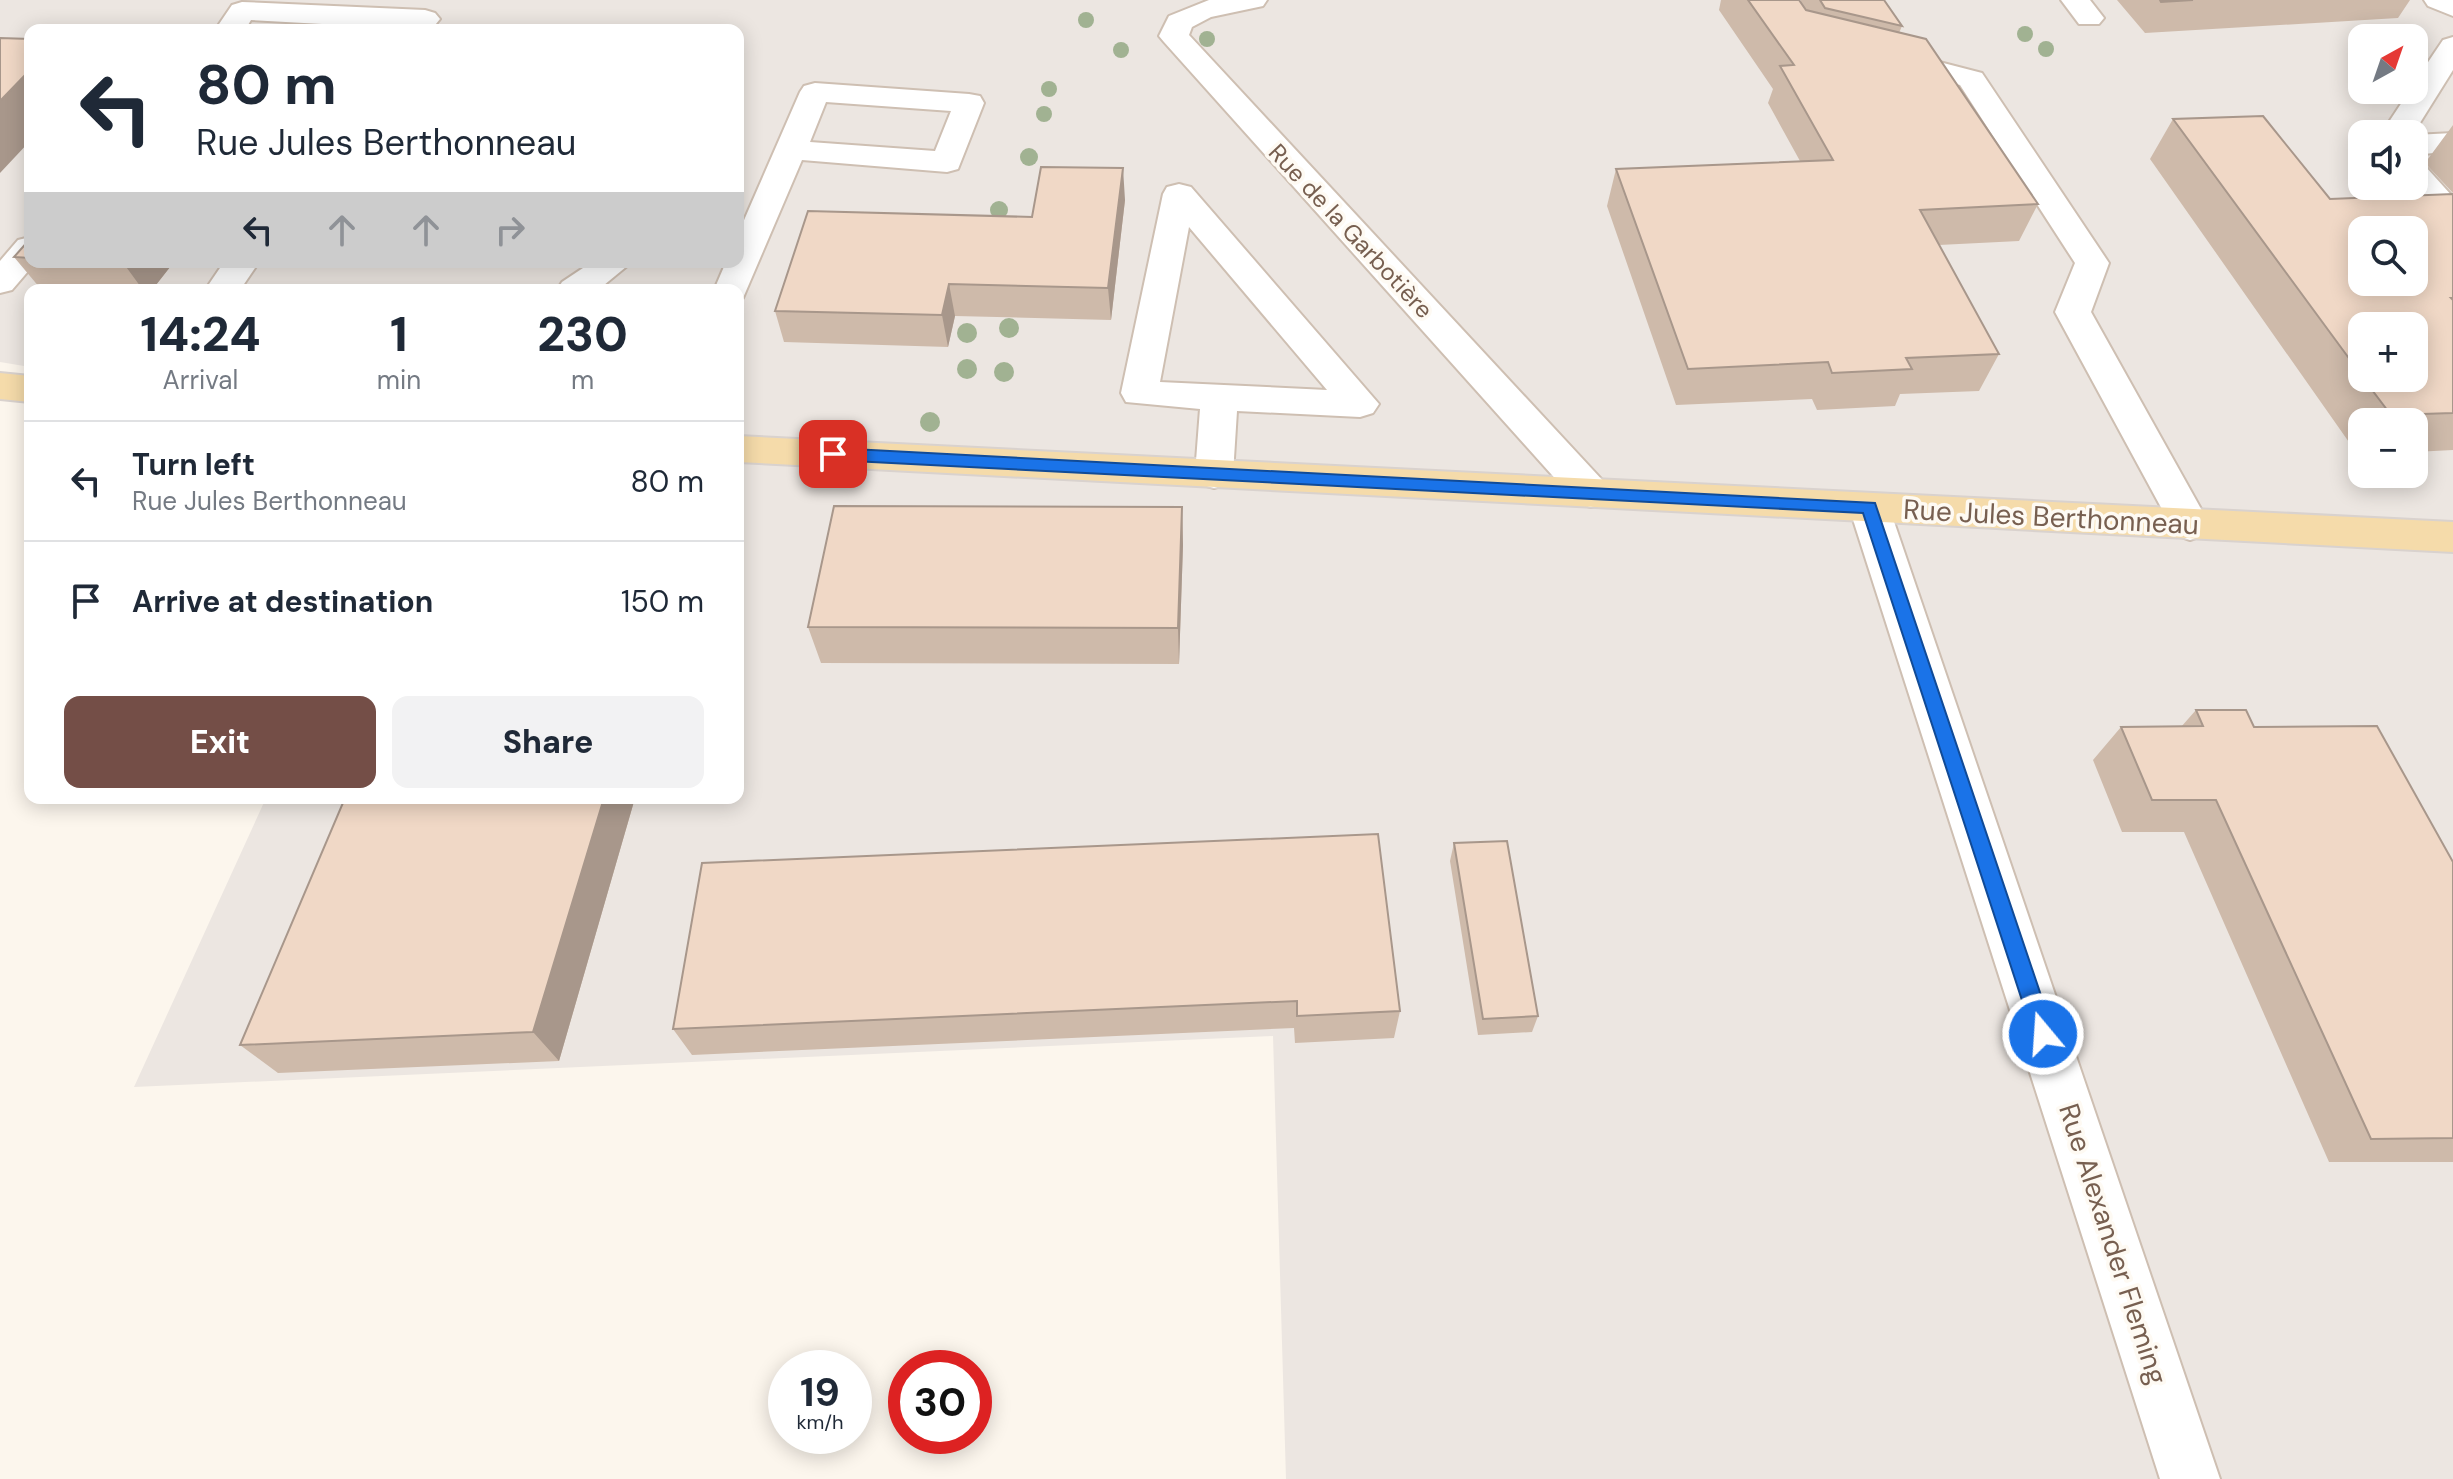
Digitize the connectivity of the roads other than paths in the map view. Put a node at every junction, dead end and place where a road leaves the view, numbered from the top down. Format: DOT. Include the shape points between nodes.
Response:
graph roads {
  1 [pos="1253,0"];
  2 [pos="2438,0"];
  3 [pos="2453,7"];
  4 [pos="234,24"];
  5 [pos="421,24"];
  6 [pos="2453,46"];
  7 [pos="1865,53"];
  8 [pos="2406,120"];
  9 [pos="2453,142"];
  10 [pos="2428,144"];
  11 [pos="790,150"];
  12 [pos="2428,189"];
  13 [pos="2453,217"];
  14 [pos="24,255"];
  15 [pos="744,259"];
  16 [pos="606,268"];
  17 [pos="0,282"];
  18 [pos="583,284"];
  19 [pos="0,386"];
  20 [pos="24,388"];
  21 [pos="1219,398"];
  22 [pos="744,449"];
  23 [pos="1214,474"];
  24 [pos="1591,493"];
  25 [pos="1869,507"];
  26 [pos="2190,525"];
  27 [pos="2453,537"];
  28 [pos="2190,1479"];
  1 -- 24 [label="street, Rue de la Garbotière" via="1202,10 1179,22 1174,36"];
  2 -- 3 [label="street"];
  4 -- 5 [label="street" via="242,11 425,19"];
  6 -- 8 [label="street"];
  7 -- 26 [label="street" via="1971,79 2092,263 2073,312"];
  9 -- 10 [label="street"];
  11 -- 11 [label="street" via="815,92 969,103 947,162"];
  11 -- 15 [label="street"];
  12 -- 13 [label="street"];
  14 -- 17 [label="street"];
  16 -- 18 [label="street"];
  19 -- 20 [label="main road"];
  21 -- 21 [label="street" via="1139,393 1179,194 1360,404"];
  21 -- 23 [label="street"];
  22 -- 23 [label="main road, Rue Jules Berthonneau"];
  23 -- 24 [label="main road, Rue Jules Berthonneau"];
  24 -- 25 [label="main road, Rue Jules Berthonneau"];
  25 -- 26 [label="main road, Rue Jules Berthonneau"];
  25 -- 28 [label="street, Rue Alexander Fleming"];
  26 -- 27 [label="main road, Rue Jules Berthonneau"];
}
